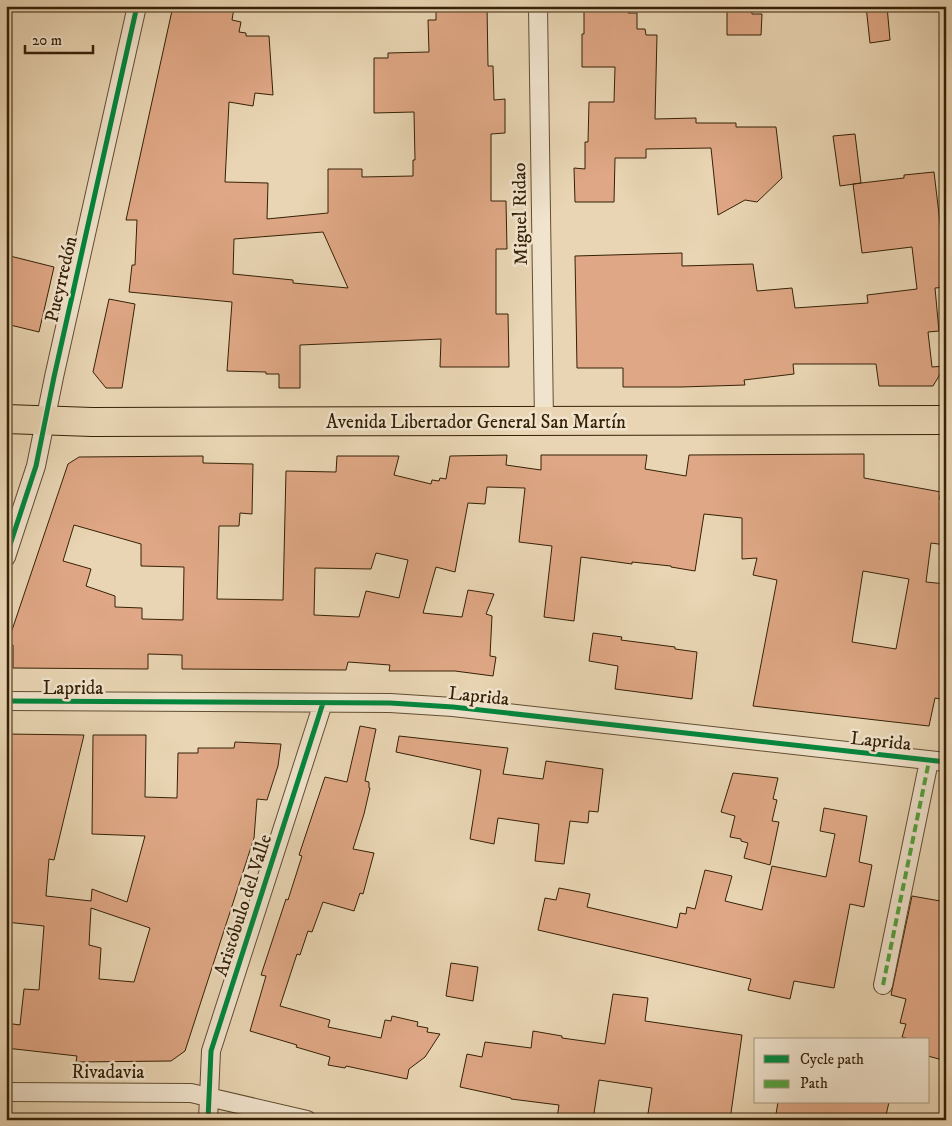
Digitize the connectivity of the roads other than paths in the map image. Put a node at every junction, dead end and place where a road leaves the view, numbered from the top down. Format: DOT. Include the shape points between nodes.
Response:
graph roads {
  1 [pos="136,6"];
  2 [pos="538,6"];
  3 [pos="6,419"];
  4 [pos="45,420"];
  5 [pos="946,420"];
  6 [pos="544,421"];
  7 [pos="6,557"];
  8 [pos="6,701"];
  9 [pos="323,703"];
  10 [pos="937,762"];
  11 [pos="883,985"];
  12 [pos="6,1092"];
  13 [pos="209,1097"];
  14 [pos="208,1120"];
  15 [pos="307,1120"];
  1 -- 4 [label="street, Pueyrredón"];
  2 -- 6 [label="street, Miguel Ridao"];
  3 -- 4 [label="main road, Avenida Libertador General San Martín"];
  4 -- 6 [label="main road, Avenida Libertador General San Martín"];
  4 -- 7 [label="street, Pueyrredón" via="36,466"];
  5 -- 6 [label="main road, Avenida Libertador General San Martín"];
  8 -- 9 [label="street, Laprida"];
  9 -- 10 [label="street, Laprida" via="453,706"];
  9 -- 13 [label="street, Aristóbulo del Valle" via="211,1052"];
  10 -- 11 [label="street"];
  12 -- 13 [label="street, Rivadavia" via="191,1093"];
  13 -- 14 [label="street, Aristóbulo del Valle"];
  13 -- 15 [label="street, Rivadavia"];
}
